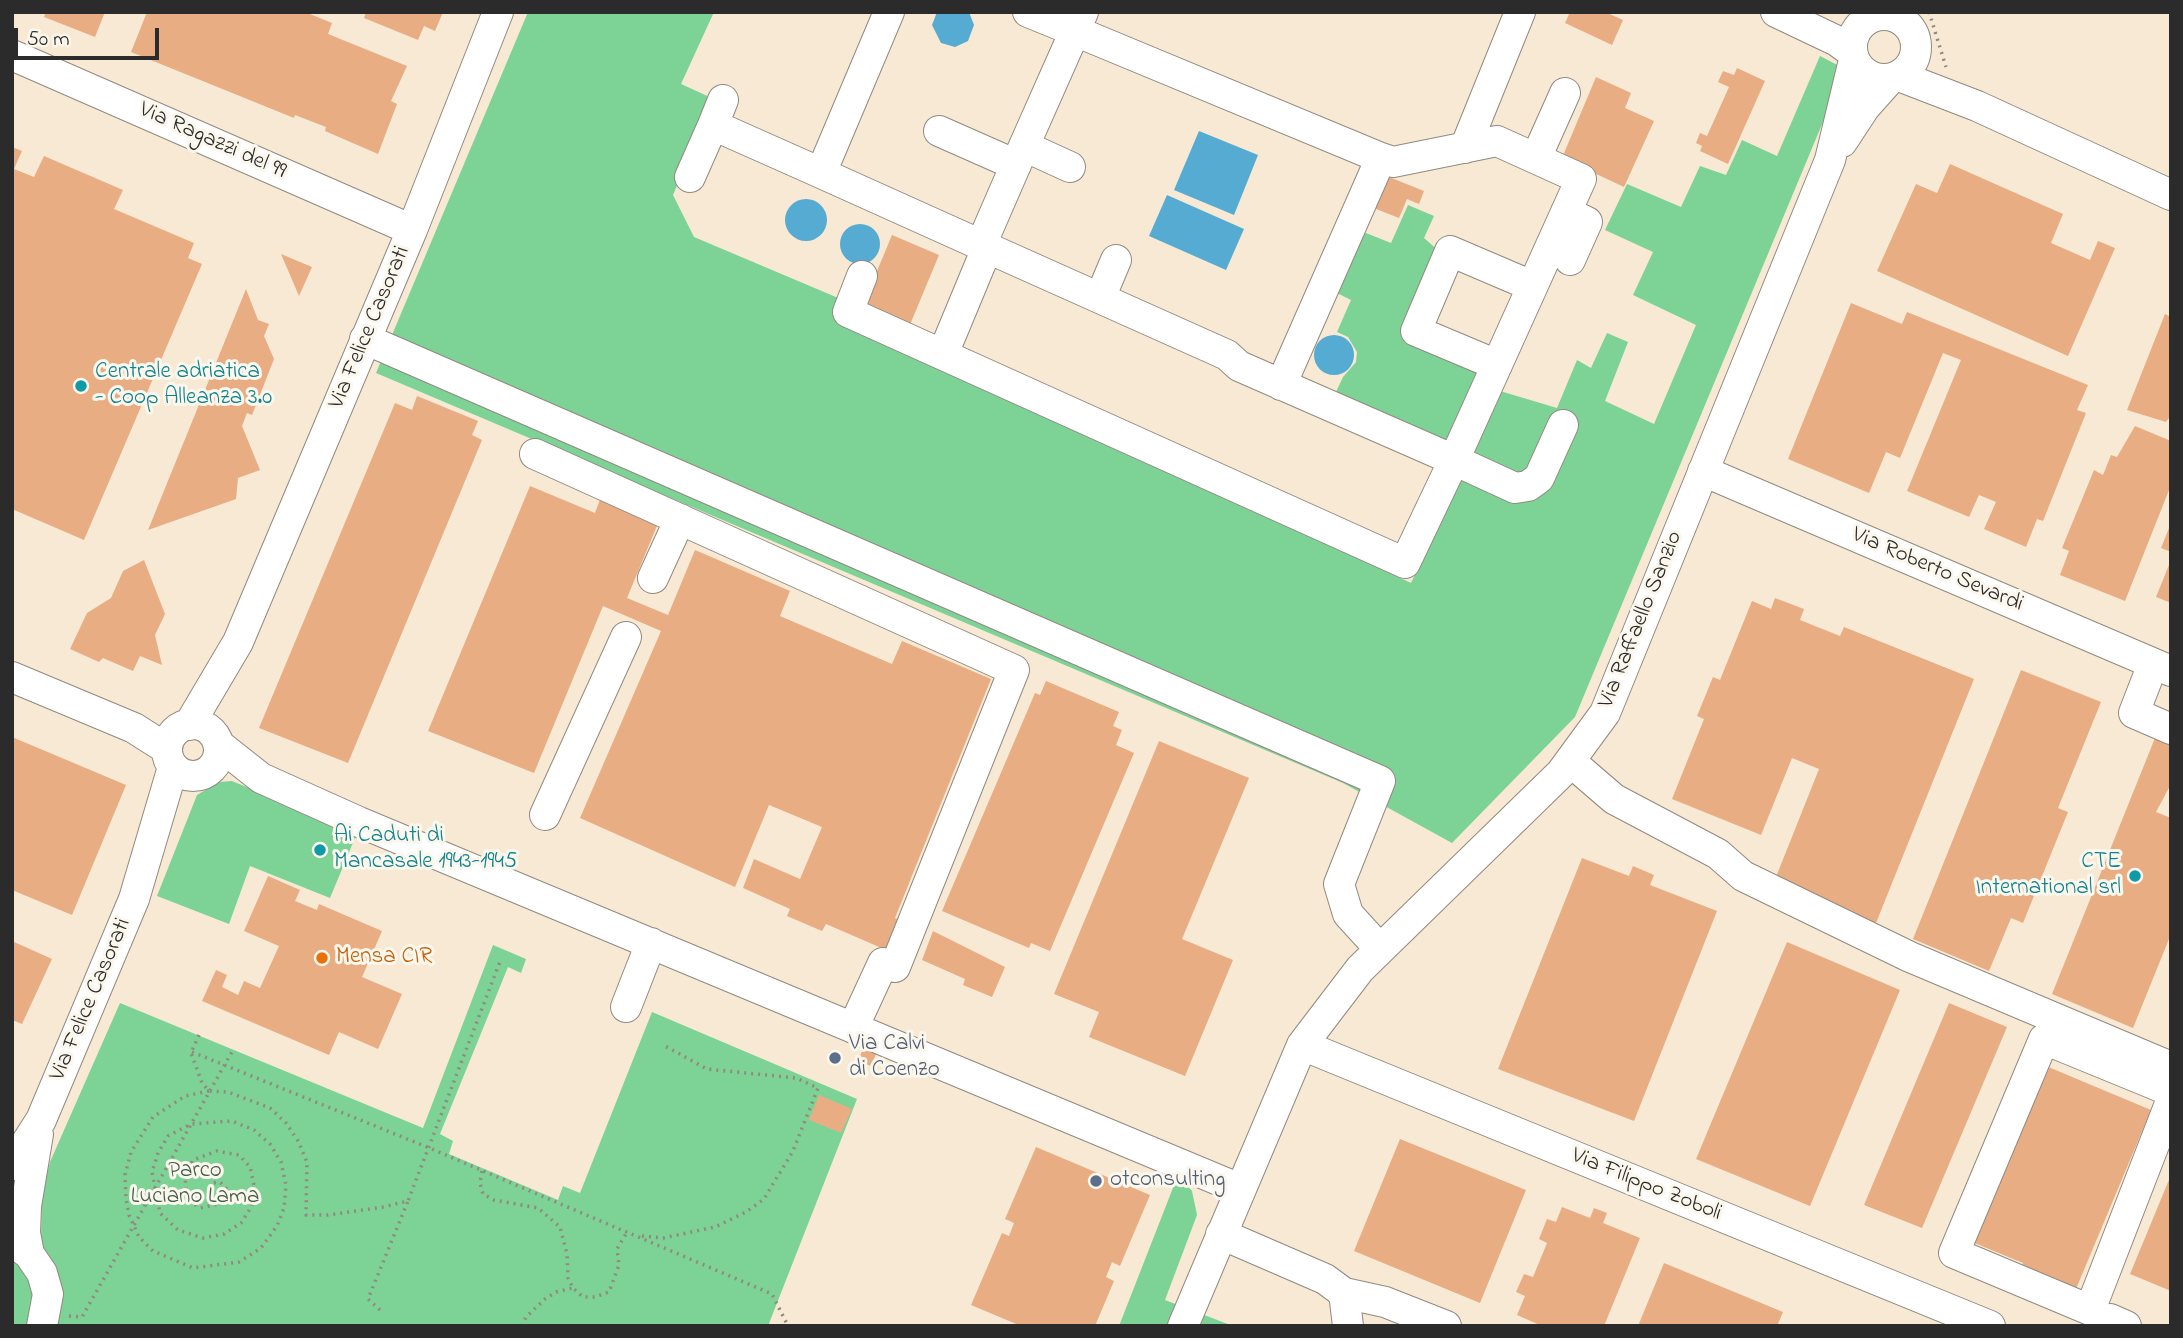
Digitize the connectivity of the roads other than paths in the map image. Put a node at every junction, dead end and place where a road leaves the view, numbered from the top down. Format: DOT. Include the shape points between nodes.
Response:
graph roads {
  1 [pos="498,12"];
  2 [pos="889,12"];
  3 [pos="1028,12"];
  4 [pos="1520,12"];
  5 [pos="1786,17"];
  6 [pos="1869,18"];
  7 [pos="1079,22"];
  8 [pos="1916,24"];
  9 [pos="12,54"];
  10 [pos="1853,56"];
  11 [pos="1894,78"];
  12 [pos="1565,93"];
  13 [pos="1977,106"];
  14 [pos="939,131"];
  15 [pos="1465,148"];
  16 [pos="1020,156"];
  17 [pos="1381,158"];
  18 [pos="1536,158"];
  19 [pos="1830,160"];
  20 [pos="1070,167"];
  21 [pos="821,173"];
  22 [pos="690,177"];
  23 [pos="2171,195"];
  24 [pos="1566,212"];
  25 [pos="412,230"];
  26 [pos="984,246"];
  27 [pos="1116,260"];
  28 [pos="1570,260"];
  29 [pos="862,276"];
  30 [pos="1532,286"];
  31 [pos="1100,298"];
  32 [pos="365,339"];
  33 [pos="943,354"];
  34 [pos="1497,365"];
  35 [pos="1281,385"];
  36 [pos="1563,425"];
  37 [pos="535,454"];
  38 [pos="1454,460"];
  39 [pos="1703,471"];
  40 [pos="680,519"];
  41 [pos="653,578"];
  42 [pos="626,637"];
  43 [pos="2162,668"];
  44 [pos="12,677"];
  45 [pos="2171,729"];
  46 [pos="192,750"];
  47 [pos="1571,762"];
  48 [pos="544,815"];
  49 [pos="650,943"];
  50 [pos="1380,949"];
  51 [pos="626,1007"];
  52 [pos="853,1028"];
  53 [pos="1302,1045"];
  54 [pos="2170,1082"];
  55 [pos="41,1120"];
  56 [pos="12,1165"];
  57 [pos="1240,1189"];
  58 [pos="1221,1234"];
  59 [pos="21,1248"];
  60 [pos="1344,1293"];
  61 [pos="51,1321"];
  62 [pos="1183,1326"];
  63 [pos="1348,1326"];
  64 [pos="1446,1326"];
  65 [pos="1990,1326"];
  66 [pos="2107,1326"];
  67 [pos="2126,1326"];
  1 -- 25 [label="street, Via Felice Casorati"];
  2 -- 21 [label="street"];
  3 -- 7 [label="street"];
  4 -- 15 [label="street"];
  5 -- 6 [label="street"];
  5 -- 10 [label="street" via="1837,41"];
  6 -- 8 [label="street" via="1894,16"];
  6 -- 10 [label="street, Via Raffaello Sanzio" via="1854,35"];
  7 -- 16 [label="street"];
  7 -- 17 [label="street"];
  8 -- 11 [label="street, Via Raffaello Sanzio" via="1912,64"];
  8 -- 13 [label="street" via="1938,76"];
  9 -- 25 [label="street, Via Ragazzi del 99"];
  10 -- 11 [label="street" via="1872,77"];
  10 -- 19 [label="street, Via Raffaello Sanzio"];
  11 -- 13 [label="street"];
  11 -- 19 [label="street, Via Raffaello Sanzio" via="1865,107"];
  12 -- 18 [label="street"];
  13 -- 23 [label="street"];
  14 -- 16 [label="street"];
  15 -- 17 [label="street" via="1393,162"];
  15 -- 18 [label="street" via="1497,141"];
  16 -- 20 [label="street"];
  16 -- 26 [label="street"];
  17 -- 35 [label="street"];
  18 -- 24 [label="street" via="1581,179"];
  19 -- 39 [label="street, Via Raffaello Sanzio"];
  21 -- 22 [label="street" via="718,113"];
  21 -- 26 [label="street"];
  24 -- 28 [label="street" via="1587,222"];
  24 -- 30 [label="street"];
  25 -- 32 [label="street, Via Felice Casorati"];
  26 -- 31 [label="street"];
  26 -- 33 [label="street"];
  27 -- 31 [label="street"];
  29 -- 33 [label="street" via="848,312"];
  30 -- 34 [label="street"];
  30 -- 34 [label="street" via="1450,251 1416,331"];
  31 -- 35 [label="street" via="1227,355 1239,366"];
  32 -- 46 [label="street, Via Felice Casorati"];
  32 -- 50 [label="street" via="1380,781 1339,884 1348,914"];
  33 -- 38 [label="street" via="1405,564"];
  34 -- 38 [label="street"];
  35 -- 38 [label="street"];
  36 -- 38 [label="street" via="1539,478 1528,486 1515,488"];
  37 -- 40 [label="street"];
  39 -- 43 [label="street, Via Roberto Sevardi"];
  39 -- 47 [label="street, Via Raffaello Sanzio" via="1605,713"];
  40 -- 41 [label="street"];
  40 -- 52 [label="street" via="1014,670 895,967 883,962"];
  42 -- 48 [label="street"];
  43 -- 45 [label="street" via="2134,713"];
  44 -- 46 [label="street"];
  46 -- 49 [label="street"];
  46 -- 55 [label="street, Via Felice Casorati"];
  47 -- 50 [label="street, Via Raffaello Sanzio"];
  47 -- 54 [label="street" via="1614,799 1718,854 1743,877"];
  49 -- 51 [label="street"];
  49 -- 52 [label="street"];
  50 -- 53 [label="street, Via Raffaello Sanzio"];
  52 -- 57 [label="street"];
  53 -- 57 [label="street, Via Raffaello Sanzio"];
  53 -- 65 [label="street, Via Filippo Zoboli"];
  54 -- 54 [label="street" via="2044,1039 1954,1253 2090,1310"];
  55 -- 56 [label="street, Via Felice Casorati"];
  55 -- 59 [label="street, Via Felice Casorati"];
  57 -- 58 [label="street, Via Raffaello Sanzio"];
  58 -- 60 [label="street" via="1325,1279"];
  58 -- 62 [label="street, Via Raffaello Sanzio"];
  59 -- 61 [label="street, Via Felice Casorati" via="42,1273"];
  60 -- 63 [label="street"];
  60 -- 64 [label="street" via="1385,1302"];
  66 -- 67 [label="street" via="2110,1319"];
}
